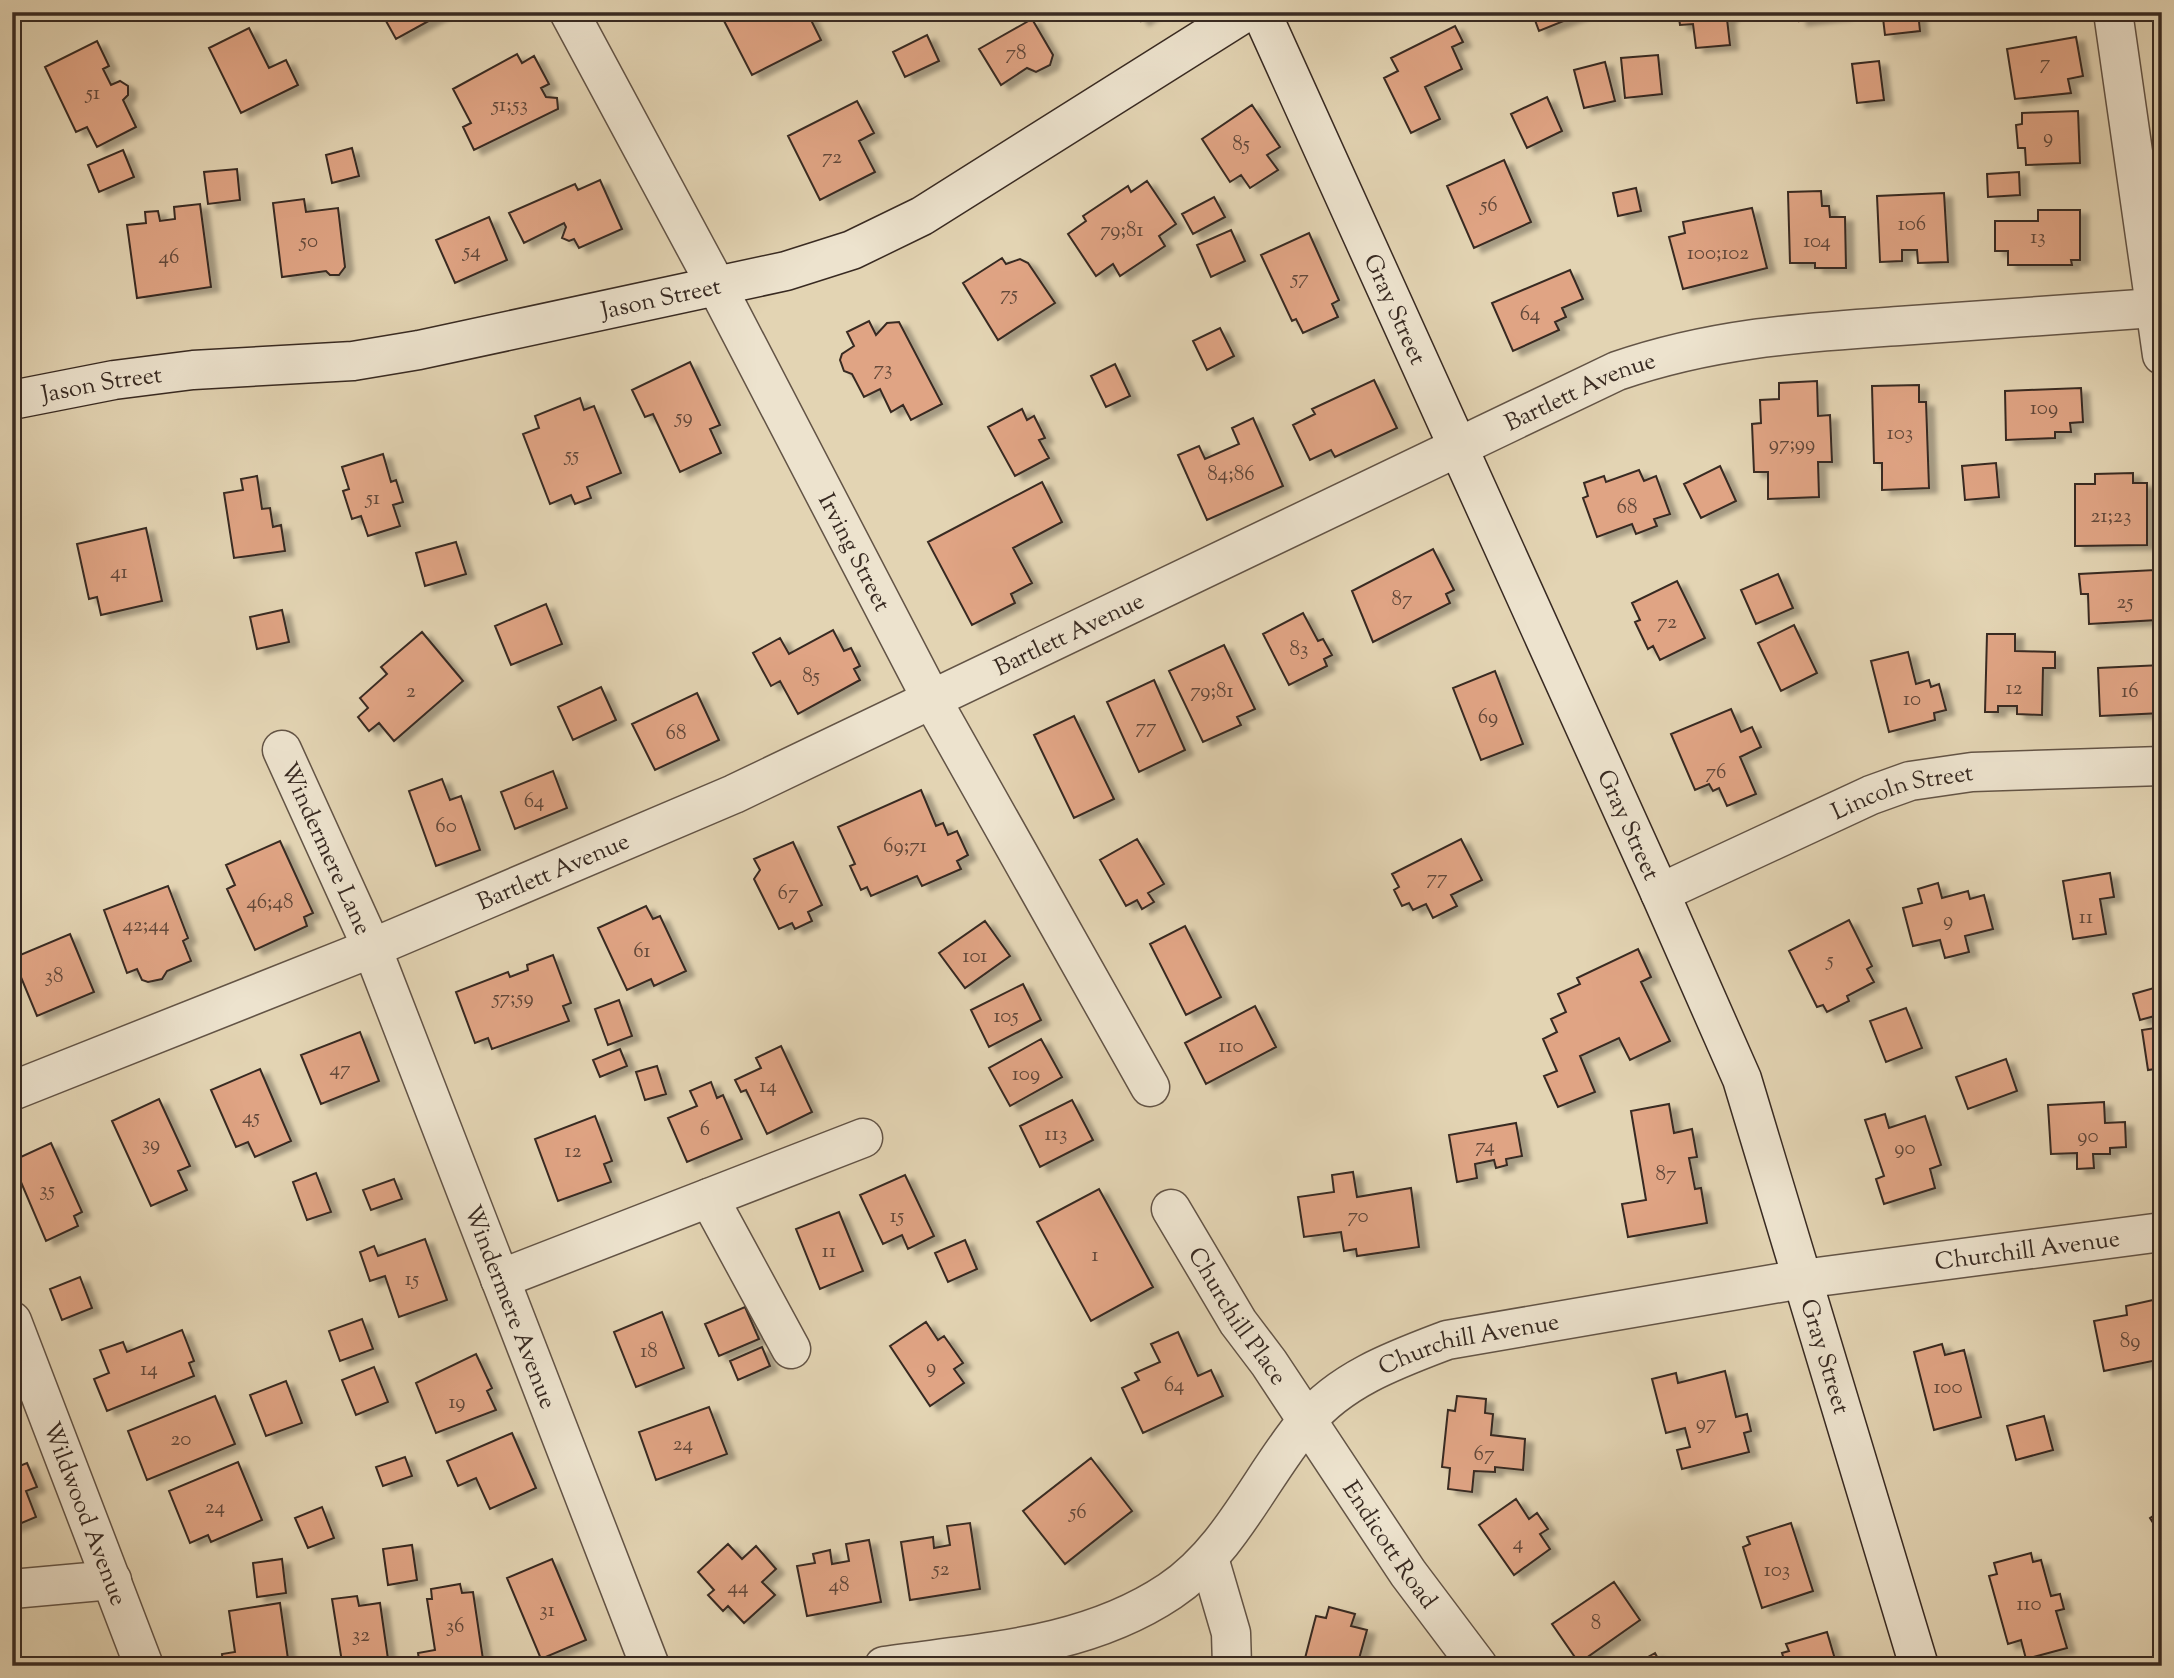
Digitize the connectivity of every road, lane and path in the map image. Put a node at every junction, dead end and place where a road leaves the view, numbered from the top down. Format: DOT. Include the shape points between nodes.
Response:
graph roads {
  1 [pos="569,12"];
  2 [pos="1246,12"];
  3 [pos="1261,12"];
  4 [pos="2113,12"];
  5 [pos="717,287"];
  6 [pos="2154,307"];
  7 [pos="2162,355"];
  8 [pos="12,400"];
  9 [pos="1459,446"];
  10 [pos="932,700"];
  11 [pos="282,750"];
  12 [pos="2162,766"];
  13 [pos="1660,892"];
  14 [pos="372,948"];
  15 [pos="1150,1087"];
  16 [pos="12,1091"];
  17 [pos="863,1138"];
  18 [pos="709,1198"];
  19 [pos="1171,1209"];
  20 [pos="2162,1232"];
  21 [pos="500,1279"];
  22 [pos="1802,1279"];
  23 [pos="12,1321"];
  24 [pos="791,1349"];
  25 [pos="1306,1421"];
  26 [pos="1209,1558"];
  27 [pos="112,1580"];
  28 [pos="12,1589"];
  29 [pos="144,1666"];
  30 [pos="650,1666"];
  31 [pos="884,1666"];
  32 [pos="1232,1666"];
  33 [pos="1478,1666"];
  34 [pos="1919,1666"];
  1 -- 5 [label="street, Irving Street"];
  2 -- 5 [label="street, Jason Street" via="922,216 852,250"];
  3 -- 9 [label="street, Gray Street"];
  4 -- 6 [label="street"];
  5 -- 8 [label="street, Jason Street" via="354,361 193,370"];
  5 -- 10 [label="street, Irving Street"];
  6 -- 7 [label="street"];
  6 -- 9 [label="street, Bartlett Avenue" via="1719,342 1616,371"];
  9 -- 10 [label="street, Bartlett Avenue"];
  9 -- 13 [label="street, Gray Street"];
  10 -- 14 [label="street, Bartlett Avenue" via="744,790"];
  10 -- 15 [label="street, Irving Street"];
  11 -- 14 [label="street, Windermere Lane"];
  12 -- 13 [label="street, Lincoln Street" via="1972,772 1910,781"];
  13 -- 22 [label="street, Gray Street" via="1742,1079"];
  14 -- 16 [label="street, Bartlett Avenue"];
  14 -- 21 [label="street, Windermere Avenue"];
  17 -- 18 [label="street"];
  18 -- 21 [label="street"];
  18 -- 24 [label="street"];
  19 -- 25 [label="street, Churchill Place" via="1238,1322"];
  20 -- 22 [label="street, Churchill Avenue"];
  21 -- 30 [label="street, Windermere Avenue"];
  22 -- 25 [label="street, Churchill Avenue" via="1447,1340 1350,1383"];
  22 -- 34 [label="street, Gray Street"];
  23 -- 27 [label="street, Wildwood Avenue"];
  25 -- 26 [label="street, Churchill Avenue"];
  25 -- 33 [label="street, Endicott Road" via="1408,1573"];
  26 -- 31 [label="street, Churchill Avenue" via="1171,1591 1119,1620 1047,1643"];
  26 -- 32 [label="street" via="1231,1633"];
  27 -- 28 [label="street"];
  27 -- 29 [label="street, Wildwood Avenue"];
}
